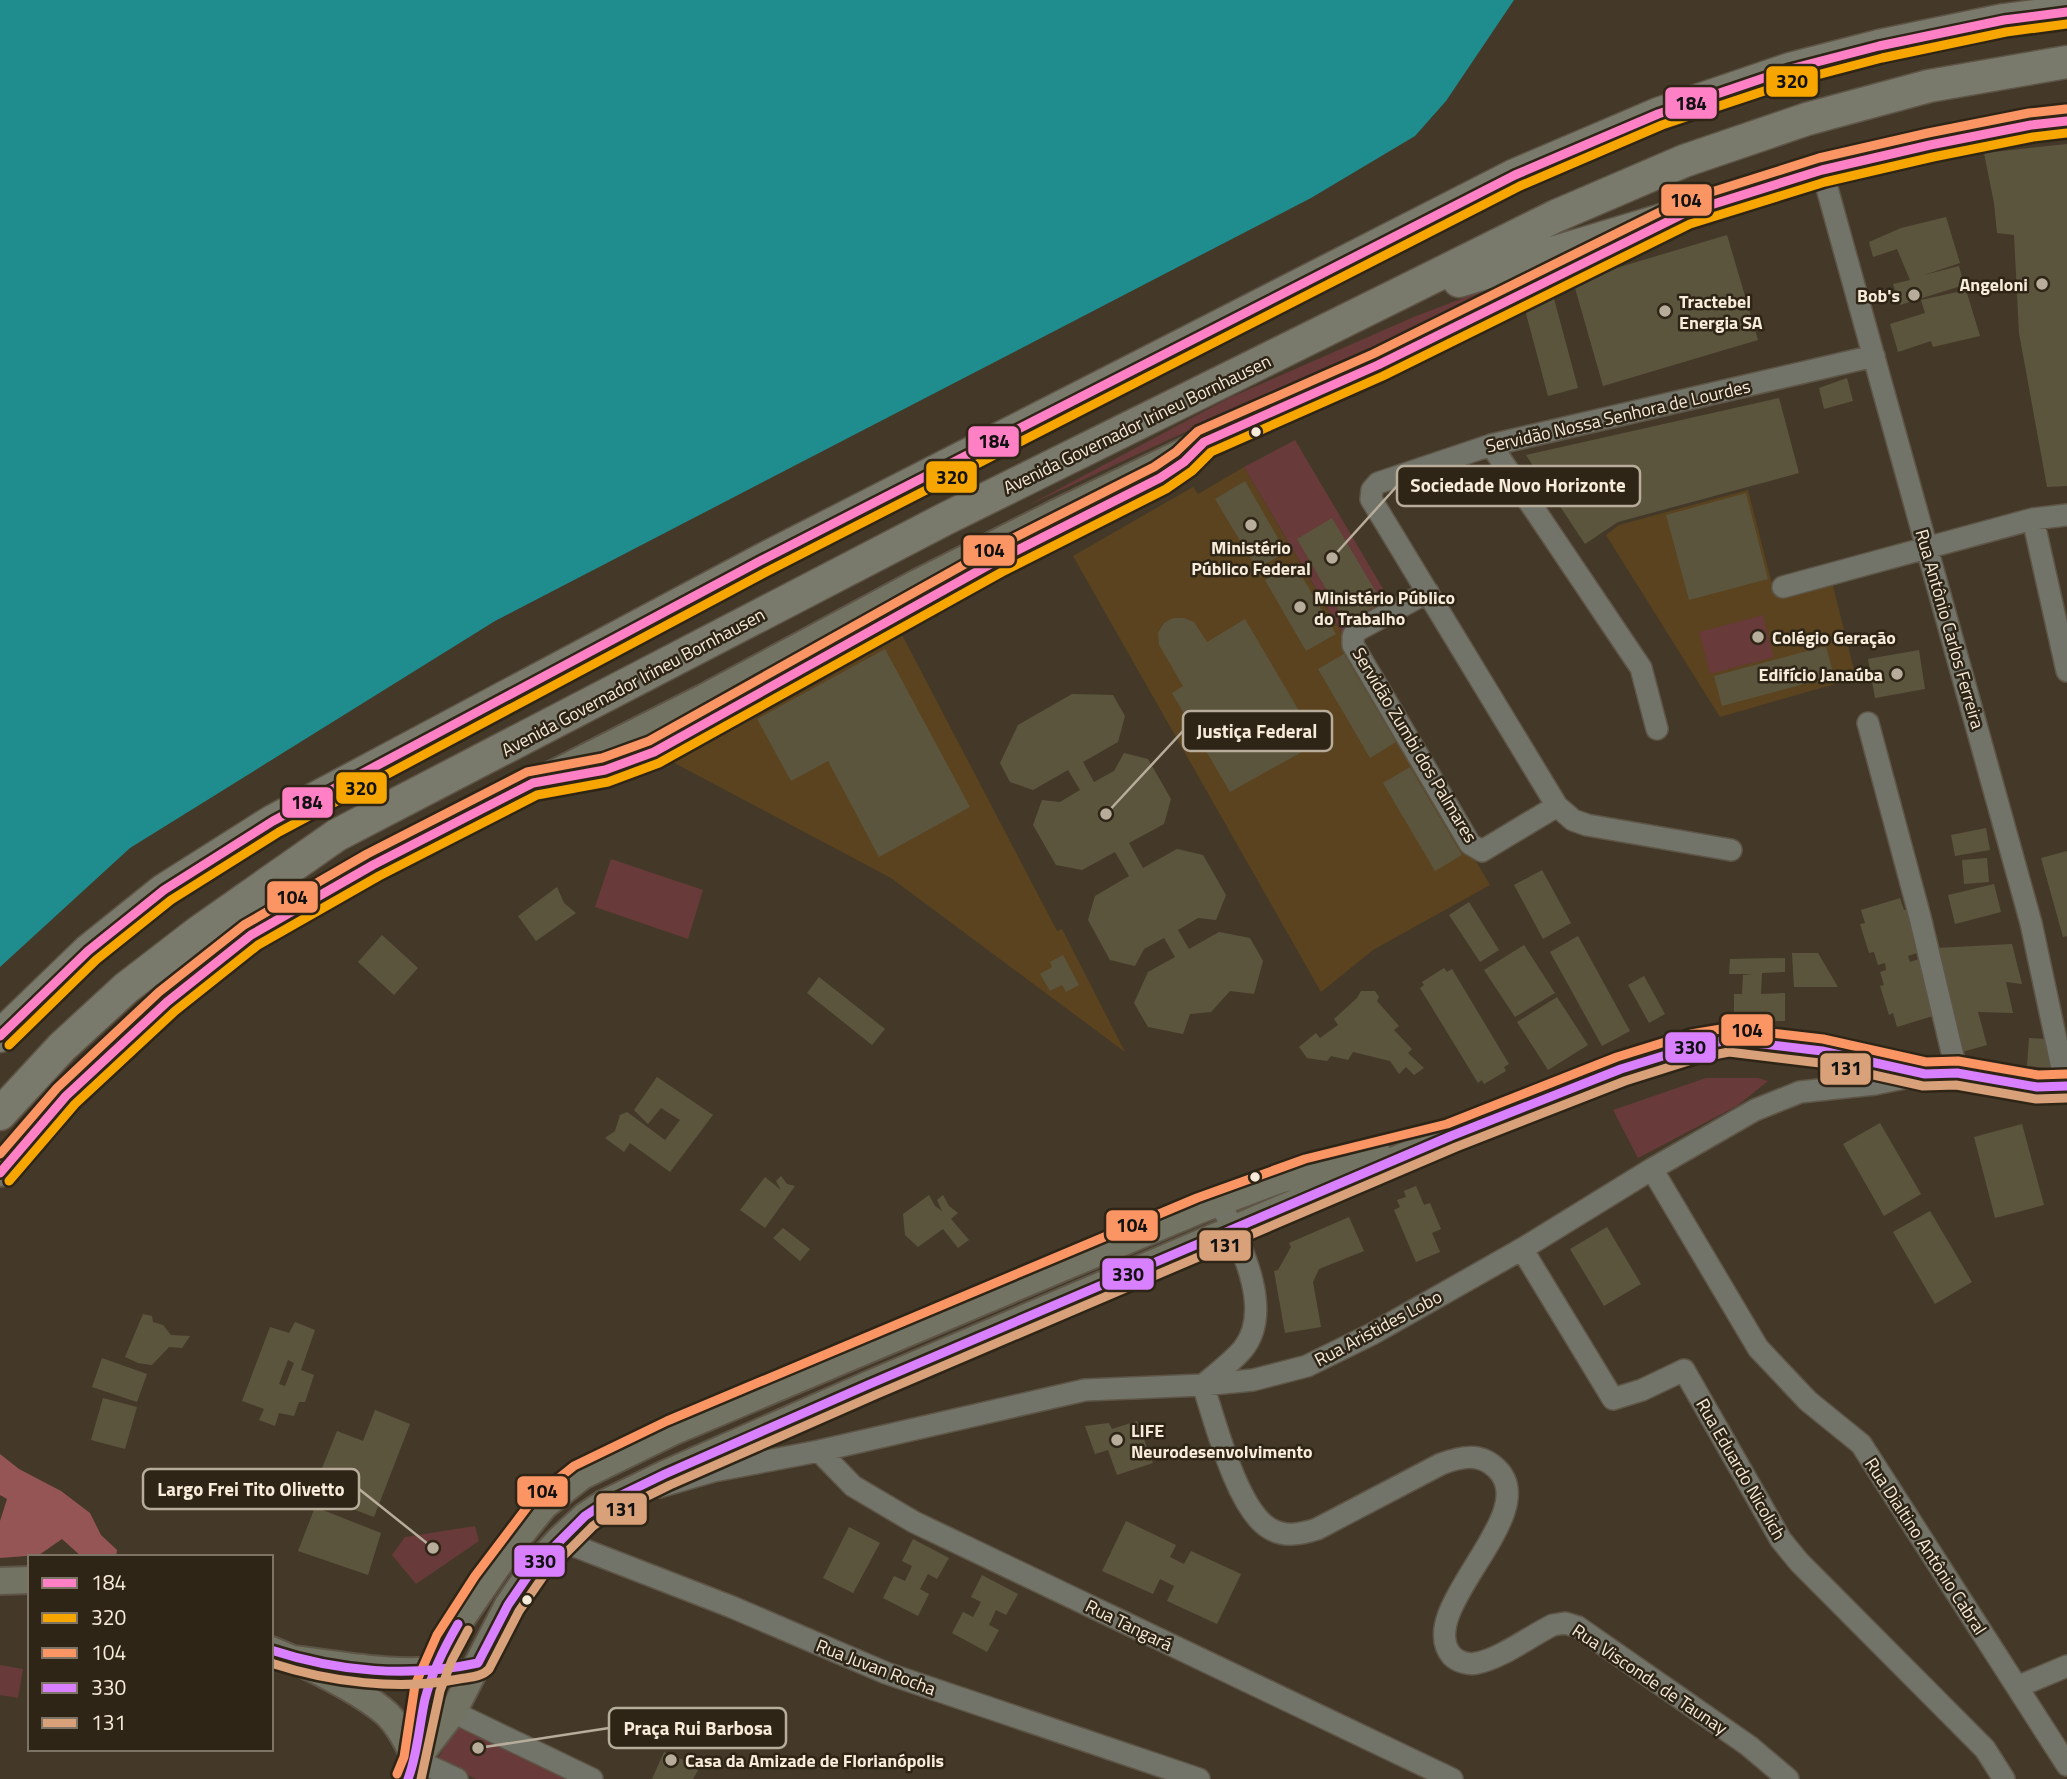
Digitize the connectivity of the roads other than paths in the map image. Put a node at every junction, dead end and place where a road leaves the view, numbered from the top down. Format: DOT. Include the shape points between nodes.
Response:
graph roads {
  1 [pos="2067,12"];
  2 [pos="2067,62"];
  3 [pos="2067,121"];
  4 [pos="1822,170"];
  5 [pos="1685,213"];
  6 [pos="1371,308"];
  7 [pos="1874,356"];
  8 [pos="1491,445"];
  9 [pos="2067,515"];
  10 [pos="2033,519"];
  11 [pos="1927,548"];
  12 [pos="1783,587"];
  13 [pos="1428,592"];
  14 [pos="2067,671"];
  15 [pos="1868,723"];
  16 [pos="1657,729"];
  17 [pos="1556,806"];
  18 [pos="1731,850"];
  19 [pos="0,1036"];
  20 [pos="1957,1073"];
  21 [pos="1925,1074"];
  22 [pos="2066,1088"];
  23 [pos="0,1114"];
  24 [pos="1451,1136"];
  25 [pos="1652,1169"];
  26 [pos="0,1172"];
  27 [pos="1220,1202"];
  28 [pos="1233,1230"];
  29 [pos="1522,1249"];
  30 [pos="1203,1385"];
  31 [pos="819,1451"];
  32 [pos="623,1494"];
  33 [pos="559,1540"];
  34 [pos="28,1580"];
  35 [pos="0,1581"];
  36 [pos="485,1583"];
  37 [pos="496,1629"];
  38 [pos="282,1654"];
  39 [pos="478,1663"];
  40 [pos="2067,1666"];
  41 [pos="433,1671"];
  42 [pos="2017,1687"];
  43 [pos="453,1712"];
  44 [pos="2067,1765"];
  45 [pos="412,1770"];
  46 [pos="457,1779"];
  47 [pos="592,1779"];
  48 [pos="1199,1779"];
  49 [pos="1452,1779"];
  50 [pos="1788,1779"];
  51 [pos="2004,1779"];
  1 -- 19 [label="highway" via="2004,20 1790,69 1658,114 1515,175 762,560 273,821 164,890 88,951"];
  2 -- 6 [label="highway, Avenida Governador Irineu Bornhausen" via="1915,90 1807,118 1684,161 1556,216"];
  3 -- 4 [label="main road"];
  4 -- 5 [label="main road"];
  4 -- 7 [label="street, Rua Antônio Carlos Ferreira"];
  5 -- 6 [label="highway"];
  5 -- 26 [label="main road" via="1378,365 1058,512 373,865 251,935 167,1002 66,1096"];
  6 -- 23 [label="highway, Avenida Governador Irineu Bornhausen" via="946,519 337,835 200,930 126,988 62,1047"];
  7 -- 8 [label="street, Servidão Nossa Senhora de Lourdes"];
  7 -- 11 [label="street, Rua Antônio Carlos Ferreira"];
  8 -- 13 [label="street, Servidão Nossa Senhora de Lourdes" via="1372,490 1370,499"];
  8 -- 16 [label="street" via="1641,668"];
  9 -- 10 [label="street"];
  10 -- 11 [label="street"];
  10 -- 14 [label="street"];
  11 -- 12 [label="street"];
  11 -- 22 [label="street, Rua Antônio Carlos Ferreira" via="2031,923"];
  13 -- 17 [label="street, Servidão Nossa Senhora de Lourdes"];
  13 -- 17 [label="street, Servidão Zumbi dos Palmares" via="1358,630 1353,645 1470,844 1482,851"];
  15 -- 20 [label="street"];
  17 -- 18 [label="street, Servidão Nossa Senhora de Lourdes" via="1587,825"];
  20 -- 21 [label="main road"];
  20 -- 22 [label="main road"];
  21 -- 24 [label="main road" via="1822,1051 1730,1040 1621,1069"];
  21 -- 25 [label="street, Rua Aristides Lobo" via="1800,1092 1755,1110"];
  24 -- 27 [label="main road" via="1308,1171"];
  24 -- 28 [label="main road"];
  25 -- 29 [label="street, Rua Aristides Lobo"];
  25 -- 42 [label="street, Rua Dialtino Antônio Cabral" via="1758,1349 1808,1401 1861,1444"];
  27 -- 28 [label="street"];
  27 -- 36 [label="main road" via="671,1432 582,1476 544,1506"];
  28 -- 30 [label="street" via="1255,1295 1255,1326 1243,1349"];
  28 -- 32 [label="main road"];
  29 -- 30 [label="street, Rua Aristides Lobo" via="1330,1356 1279,1375"];
  29 -- 51 [label="street, Rua Eduardo Nicolich" via="1613,1399 1684,1370 1781,1540 1985,1749"];
  30 -- 31 [label="street, Rua Aristides Lobo" via="1085,1390"];
  30 -- 50 [label="street, Rua Visconde de Taunay" via="1241,1494 1268,1528 1283,1534 1317,1529 1461,1457 1489,1463 1504,1480 1506,1505 1444,1626 1453,1657 1475,1664 1553,1625 1578,1627 1749,1746"];
  31 -- 32 [label="street, Rua Aristides Lobo"];
  31 -- 49 [label="street, Rua Tangará" via="853,1486 914,1522"];
  32 -- 33 [label="main road" via="585,1516"];
  33 -- 37 [label="main road" via="528,1576"];
  33 -- 48 [label="street, Rua Juvan Rocha" via="732,1607 886,1674"];
  34 -- 35 [label="main road"];
  36 -- 37 [label="main road" via="495,1605"];
  36 -- 41 [label="main road"];
  37 -- 39 [label="main road"];
  38 -- 41 [label="main road" via="379,1670"];
  38 -- 45 [label="main road" via="387,1715 401,1731"];
  39 -- 41 [label="main road"];
  39 -- 43 [label="main road"];
  40 -- 42 [label="street"];
  41 -- 45 [label="main road"];
  42 -- 44 [label="street, Rua Dialtino Antônio Cabral"];
  43 -- 45 [label="main road"];
  43 -- 47 [label="street"];
  45 -- 46 [label="street"];
}
